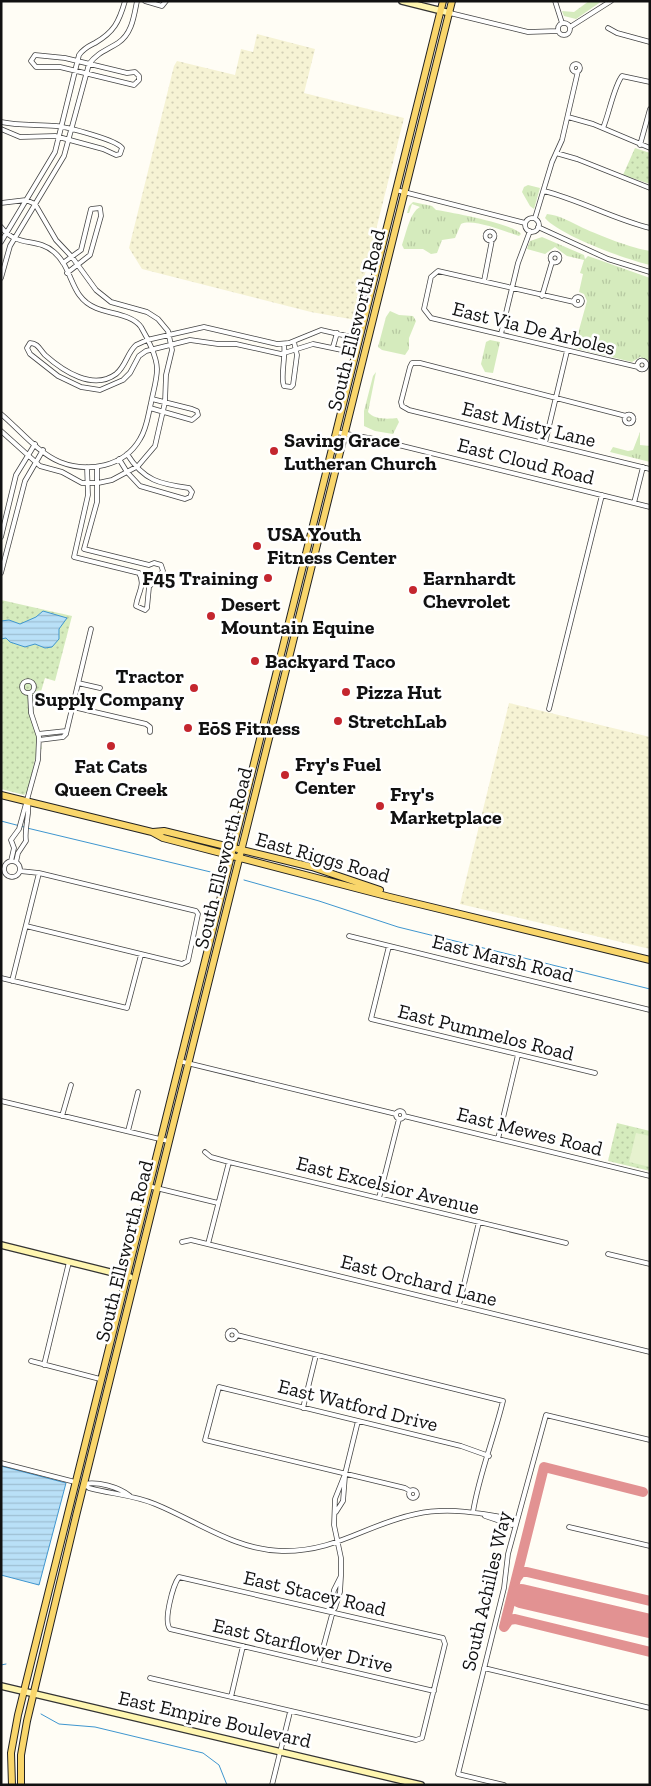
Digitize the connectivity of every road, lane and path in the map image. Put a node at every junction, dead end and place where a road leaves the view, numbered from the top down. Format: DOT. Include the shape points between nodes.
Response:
graph roads {
  1 [pos="125,1"];
  2 [pos="137,1"];
  3 [pos="146,1"];
  4 [pos="166,1"];
  5 [pos="402,1"];
  6 [pos="443,1"];
  7 [pos="452,1"];
  8 [pos="555,1"];
  9 [pos="611,1"];
  10 [pos="441,11"];
  11 [pos="450,13"];
  12 [pos="562,23"];
  13 [pos="570,27"];
  14 [pos="608,28"];
  15 [pos="558,31"];
  16 [pos="650,42"];
  17 [pos="78,61"];
  18 [pos="89,64"];
  19 [pos="75,70"];
  20 [pos="578,71"];
  21 [pos="85,72"];
  22 [pos="650,82"];
  23 [pos="650,109"];
  24 [pos="568,117"];
  25 [pos="1,122"];
  26 [pos="61,127"];
  27 [pos="603,128"];
  28 [pos="1,129"];
  29 [pos="71,130"];
  30 [pos="59,138"];
  31 [pos="68,140"];
  32 [pos="640,145"];
  33 [pos="650,148"];
  34 [pos="556,153"];
  35 [pos="650,188"];
  36 [pos="396,190"];
  37 [pos="544,191"];
  38 [pos="405,192"];
  39 [pos="26,200"];
  40 [pos="1,203"];
  41 [pos="35,204"];
  42 [pos="535,218"];
  43 [pos="525,223"];
  44 [pos="1,227"];
  45 [pos="538,227"];
  46 [pos="650,228"];
  47 [pos="530,231"];
  48 [pos="7,234"];
  49 [pos="15,239"];
  50 [pos="492,240"];
  51 [pos="1,242"];
  52 [pos="72,257"];
  53 [pos="552,262"];
  54 [pos="63,263"];
  55 [pos="78,266"];
  56 [pos="650,272"];
  57 [pos="67,273"];
  58 [pos="1,278"];
  59 [pos="484,281"];
  60 [pos="512,288"];
  61 [pos="542,296"];
  62 [pos="574,302"];
  63 [pos="337,333"];
  64 [pos="501,334"];
  65 [pos="169,335"];
  66 [pos="360,339"];
  67 [pos="147,340"];
  68 [pos="171,342"];
  69 [pos="294,342"];
  70 [pos="284,344"];
  71 [pos="150,347"];
  72 [pos="333,347"];
  73 [pos="296,351"];
  74 [pos="568,351"];
  75 [pos="285,353"];
  76 [pos="356,354"];
  77 [pos="362,366"];
  78 [pos="638,367"];
  79 [pos="90,380"];
  80 [pos="99,380"];
  81 [pos="88,389"];
  82 [pos="100,390"];
  83 [pos="556,398"];
  84 [pos="152,399"];
  85 [pos="165,402"];
  86 [pos="150,408"];
  87 [pos="163,411"];
  88 [pos="1,414"];
  89 [pos="626,416"];
  90 [pos="1,431"];
  91 [pos="336,432"];
  92 [pos="345,434"];
  93 [pos="544,443"];
  94 [pos="35,444"];
  95 [pos="43,450"];
  96 [pos="127,454"];
  97 [pos="28,456"];
  98 [pos="120,460"];
  99 [pos="35,463"];
  100 [pos="87,467"];
  101 [pos="97,467"];
  102 [pos="136,467"];
  103 [pos="642,467"];
  104 [pos="650,469"];
  105 [pos="127,472"];
  106 [pos="87,483"];
  107 [pos="98,483"];
  108 [pos="602,495"];
  109 [pos="634,503"];
  110 [pos="650,507"];
  111 [pos="1,537"];
  112 [pos="306,554"];
  113 [pos="314,556"];
  114 [pos="1,573"];
  115 [pos="91,629"];
  116 [pos="283,644"];
  117 [pos="292,646"];
  118 [pos="78,682"];
  119 [pos="100,688"];
  120 [pos="30,693"];
  121 [pos="39,698"];
  122 [pos="72,706"];
  123 [pos="549,709"];
  124 [pos="66,731"];
  125 [pos="53,732"];
  126 [pos="150,732"];
  127 [pos="38,734"];
  128 [pos="54,738"];
  129 [pos="39,740"];
  130 [pos="1,795"];
  131 [pos="28,802"];
  132 [pos="152,832"];
  133 [pos="232,848"];
  134 [pos="241,854"];
  135 [pos="230,855"];
  136 [pos="14,861"];
  137 [pos="3,866"];
  138 [pos="20,870"];
  139 [pos="39,873"];
  140 [pos="26,926"];
  141 [pos="349,936"];
  142 [pos="388,946"];
  143 [pos="141,955"];
  144 [pos="650,960"];
  145 [pos="1,978"];
  146 [pos="12,981"];
  147 [pos="650,1010"];
  148 [pos="518,1054"];
  149 [pos="179,1060"];
  150 [pos="188,1063"];
  151 [pos="595,1073"];
  152 [pos="70,1085"];
  153 [pos="138,1092"];
  154 [pos="1,1101"];
  155 [pos="396,1114"];
  156 [pos="62,1116"];
  157 [pos="404,1116"];
  158 [pos="399,1118"];
  159 [pos="128,1131"];
  160 [pos="160,1139"];
  161 [pos="498,1139"];
  162 [pos="168,1141"];
  163 [pos="205,1152"];
  164 [pos="228,1162"];
  165 [pos="650,1176"];
  166 [pos="148,1186"];
  167 [pos="157,1188"];
  168 [pos="379,1198"];
  169 [pos="218,1203"];
  170 [pos="479,1222"];
  171 [pos="182,1242"];
  172 [pos="208,1244"];
  173 [pos="566,1244"];
  174 [pos="1,1245"];
  175 [pos="608,1254"];
  176 [pos="69,1262"];
  177 [pos="650,1264"];
  178 [pos="126,1276"];
  179 [pos="134,1278"];
  180 [pos="459,1305"];
  181 [pos="237,1336"];
  182 [pos="650,1352"];
  183 [pos="316,1355"];
  184 [pos="31,1361"];
  185 [pos="44,1365"];
  186 [pos="100,1379"];
  187 [pos="303,1408"];
  188 [pos="358,1421"];
  189 [pos="650,1440"];
  190 [pos="489,1456"];
  191 [pos="1,1462"];
  192 [pos="345,1474"];
  193 [pos="75,1482"];
  194 [pos="84,1484"];
  195 [pos="410,1492"];
  196 [pos="337,1496"];
  197 [pos="342,1498"];
  198 [pos="335,1512"];
  199 [pos="473,1512"];
  200 [pos="516,1523"];
  201 [pos="569,1526"];
  202 [pos="338,1543"];
  203 [pos="650,1546"];
  204 [pos="333,1610"];
  205 [pos="167,1626"];
  206 [pos="243,1646"];
  207 [pos="319,1664"];
  208 [pos="484,1668"];
  209 [pos="150,1678"];
  210 [pos="1,1686"];
  211 [pos="24,1692"];
  212 [pos="434,1692"];
  213 [pos="33,1694"];
  214 [pos="231,1697"];
  215 [pos="650,1708"];
  216 [pos="290,1712"];
  217 [pos="280,1751"];
  218 [pos="12,1785"];
  219 [pos="20,1785"];
  220 [pos="272,1785"];
  221 [pos="421,1785"];
  222 [pos="504,1785"];
  1 -- 17 [label="street" via="116,28 84,49"];
  2 -- 18 [label="street" via="128,33"];
  3 -- 4 [label="street" via="162,6"];
  5 -- 10 [label="street"];
  6 -- 10 [label="main road, South Ellsworth Road"];
  7 -- 11 [label="main road, South Ellsworth Road"];
  8 -- 12 [label="street"];
  9 -- 13 [label="street"];
  10 -- 11 [label="street"];
  10 -- 36 [label="main road, South Ellsworth Road"];
  11 -- 15 [label="street" via="531,33"];
  11 -- 38 [label="main road, South Ellsworth Road"];
  12 -- 13 [label="street"];
  12 -- 15 [label="street"];
  13 -- 15 [label="street" via="567,35"];
  14 -- 16 [label="street" via="617,34"];
  17 -- 18 [label="street"];
  17 -- 19 [label="street"];
  17 -- 19 [label="street" via="39,55 32,59 36,68 54,66"];
  18 -- 21 [label="street"];
  18 -- 21 [label="street" via="135,72 139,80 134,85"];
  19 -- 21 [label="street"];
  19 -- 26 [label="street"];
  20 -- 24 [label="street"];
  21 -- 29 [label="street"];
  22 -- 27 [label="street" via="622,76"];
  23 -- 32 [label="street"];
  24 -- 27 [label="street"];
  24 -- 34 [label="street"];
  25 -- 26 [label="street"];
  26 -- 29 [label="street"];
  26 -- 30 [label="street"];
  27 -- 32 [label="street"];
  28 -- 30 [label="street" via="20,137"];
  29 -- 31 [label="street"];
  29 -- 31 [label="street" via="114,141 120,145 121,151 116,155 103,148"];
  30 -- 31 [label="street"];
  30 -- 39 [label="street" via="52,157"];
  31 -- 41 [label="street" via="62,159"];
  32 -- 33 [label="street"];
  34 -- 35 [label="street"];
  34 -- 37 [label="street"];
  36 -- 38 [label="street"];
  36 -- 66 [label="main road, South Ellsworth Road"];
  37 -- 42 [label="street"];
  37 -- 46 [label="street"];
  38 -- 43 [label="street"];
  38 -- 77 [label="main road, South Ellsworth Road"];
  39 -- 40 [label="street"];
  39 -- 41 [label="street"];
  39 -- 48 [label="street"];
  41 -- 49 [label="street"];
  41 -- 52 [label="street" via="56,240"];
  42 -- 43 [label="street"];
  42 -- 45 [label="street"];
  43 -- 47 [label="street"];
  44 -- 48 [label="street"];
  45 -- 47 [label="street" via="536,231"];
  45 -- 56 [label="street" via="602,257"];
  47 -- 60 [label="street"];
  48 -- 49 [label="street"];
  48 -- 51 [label="street"];
  49 -- 54 [label="street" via="45,246"];
  49 -- 58 [label="street"];
  50 -- 59 [label="street"];
  52 -- 54 [label="street"];
  52 -- 55 [label="street"];
  52 -- 55 [label="street" via="82,247 91,209 100,208 102,213 91,252"];
  53 -- 61 [label="street"];
  54 -- 57 [label="street"];
  55 -- 57 [label="street"];
  55 -- 65 [label="street" via="106,299 152,315 163,323"];
  57 -- 67 [label="street" via="84,302 137,322"];
  59 -- 60 [label="street"];
  59 -- 64 [label="street, East Via De Arboles" via="435,272 431,277 424,312 431,318"];
  60 -- 61 [label="street"];
  60 -- 64 [label="street"];
  61 -- 62 [label="street"];
  63 -- 66 [label="street"];
  63 -- 69 [label="street" via="321,330"];
  63 -- 72 [label="street"];
  64 -- 74 [label="street, East Via De Arboles"];
  65 -- 67 [label="street"];
  65 -- 68 [label="street"];
  65 -- 70 [label="street" via="204,326"];
  66 -- 76 [label="main road, South Ellsworth Road"];
  66 -- 77 [label="main road"];
  67 -- 71 [label="street"];
  67 -- 80 [label="street" via="133,347 118,372"];
  68 -- 71 [label="street" via="161,347"];
  68 -- 75 [label="street" via="196,339"];
  68 -- 85 [label="street"];
  69 -- 70 [label="street"];
  69 -- 73 [label="street"];
  70 -- 75 [label="street"];
  71 -- 82 [label="street" via="139,356 123,380"];
  71 -- 84 [label="street" via="157,369"];
  72 -- 73 [label="street" via="313,344"];
  72 -- 76 [label="street"];
  73 -- 75 [label="street"];
  73 -- 75 [label="street" via="291,387 284,386 282,381"];
  74 -- 78 [label="street, East Via De Arboles"];
  74 -- 83 [label="street"];
  76 -- 91 [label="main road, South Ellsworth Road"];
  77 -- 92 [label="main road, South Ellsworth Road"];
  79 -- 80 [label="street"];
  79 -- 81 [label="street"];
  79 -- 81 [label="street" via="59,365 36,344 28,345 28,352 48,369"];
  80 -- 82 [label="street"];
  81 -- 82 [label="street"];
  83 -- 89 [label="street"];
  83 -- 93 [label="street"];
  83 -- 93 [label="street, East Misty Lane" via="412,363 402,399 402,406"];
  84 -- 85 [label="street"];
  84 -- 86 [label="street"];
  85 -- 87 [label="street"];
  85 -- 87 [label="street" via="192,408 198,415 192,420"];
  86 -- 87 [label="street"];
  86 -- 96 [label="street" via="143,433"];
  87 -- 102 [label="street" via="154,446"];
  88 -- 94 [label="street"];
  90 -- 97 [label="street"];
  91 -- 92 [label="street, East Cloud Road"];
  91 -- 112 [label="main road, South Ellsworth Road"];
  92 -- 108 [label="street, East Cloud Road"];
  92 -- 113 [label="main road, South Ellsworth Road"];
  93 -- 103 [label="street, East Misty Lane"];
  94 -- 95 [label="street"];
  94 -- 97 [label="street"];
  95 -- 99 [label="street"];
  95 -- 100 [label="street" via="60,462"];
  96 -- 98 [label="street"];
  96 -- 102 [label="street"];
  97 -- 99 [label="street"];
  97 -- 111 [label="street" via="16,475"];
  98 -- 101 [label="street"];
  98 -- 105 [label="street"];
  99 -- 106 [label="street"];
  99 -- 114 [label="street" via="25,481"];
  100 -- 101 [label="street"];
  100 -- 106 [label="street"];
  101 -- 107 [label="street"];
  102 -- 105 [label="street"];
  102 -- 105 [label="street" via="149,479 189,488 192,492 190,497 185,499 143,487"];
  103 -- 104 [label="street, East Misty Lane"];
  103 -- 109 [label="street"];
  105 -- 107 [label="street"];
  106 -- 107 [label="street"];
  106 -- 107 [label="street" via="88,495 74,556 139,573 141,591 136,606 145,610 149,587 163,571 161,565 84,549 97,502"];
  108 -- 109 [label="street, East Cloud Road"];
  108 -- 123 [label="street"];
  109 -- 110 [label="street, East Cloud Road"];
  112 -- 113 [label="main road"];
  112 -- 116 [label="main road, South Ellsworth Road"];
  113 -- 117 [label="main road, South Ellsworth Road"];
  115 -- 118 [label="street"];
  116 -- 117 [label="main road"];
  116 -- 133 [label="main road, South Ellsworth Road"];
  117 -- 134 [label="main road, South Ellsworth Road"];
  118 -- 119 [label="street"];
  118 -- 122 [label="street"];
  120 -- 127 [label="street" via="30,713"];
  121 -- 122 [label="street"];
  122 -- 124 [label="street"];
  122 -- 126 [label="street" via="146,724"];
  124 -- 125 [label="street"];
  124 -- 128 [label="street" via="63,736"];
  125 -- 127 [label="street"];
  125 -- 128 [label="street"];
  127 -- 129 [label="street"];
  128 -- 129 [label="street"];
  129 -- 131 [label="street" via="38,760"];
  130 -- 131 [label="main road, East Riggs Road"];
  131 -- 132 [label="main road, East Riggs Road"];
  131 -- 136 [label="street" via="26,841"];
  131 -- 136 [label="street" via="19,829 11,840"];
  132 -- 133 [label="main road, East Riggs Road" via="164,831"];
  132 -- 135 [label="main road, East Riggs Road" via="163,838"];
  133 -- 134 [label="main road, East Riggs Road"];
  133 -- 135 [label="main road, South Ellsworth Road"];
  134 -- 135 [label="main road, East Riggs Road"];
  134 -- 144 [label="main road, East Riggs Road" via="426,905"];
  134 -- 150 [label="main road, South Ellsworth Road"];
  135 -- 149 [label="main road, South Ellsworth Road"];
  136 -- 137 [label="street"];
  136 -- 138 [label="street"];
  137 -- 138 [label="street" via="5,874 10,877 18,875"];
  138 -- 139 [label="street"];
  139 -- 140 [label="street"];
  139 -- 143 [label="street" via="196,911 198,914 186,963 176,964"];
  140 -- 143 [label="street"];
  140 -- 146 [label="street"];
  141 -- 142 [label="street, East Marsh Road"];
  142 -- 147 [label="street, East Marsh Road"];
  142 -- 148 [label="street, East Pummelos Road" via="371,1019"];
  143 -- 146 [label="street" via="129,1006 122,1009"];
  145 -- 146 [label="street"];
  148 -- 151 [label="street, East Pummelos Road"];
  148 -- 161 [label="street"];
  149 -- 150 [label="street, East Mewes Road"];
  149 -- 160 [label="main road, South Ellsworth Road"];
  150 -- 155 [label="street, East Mewes Road"];
  150 -- 162 [label="main road, South Ellsworth Road"];
  152 -- 156 [label="street"];
  153 -- 159 [label="street"];
  154 -- 156 [label="street"];
  155 -- 157 [label="street, East Mewes Road" via="401,1110"];
  155 -- 158 [label="street"];
  156 -- 159 [label="street"];
  157 -- 158 [label="street"];
  157 -- 161 [label="street, East Mewes Road"];
  158 -- 168 [label="street"];
  159 -- 160 [label="street"];
  160 -- 162 [label="street"];
  160 -- 166 [label="main road, South Ellsworth Road"];
  161 -- 165 [label="street, East Mewes Road"];
  162 -- 167 [label="main road, South Ellsworth Road"];
  163 -- 164 [label="street, East Excelsior Avenue"];
  164 -- 168 [label="street, East Excelsior Avenue"];
  164 -- 169 [label="street"];
  166 -- 167 [label="street"];
  166 -- 178 [label="main road, South Ellsworth Road"];
  167 -- 169 [label="street"];
  167 -- 179 [label="main road, South Ellsworth Road"];
  168 -- 170 [label="street, East Excelsior Avenue"];
  169 -- 172 [label="street"];
  170 -- 173 [label="street, East Excelsior Avenue"];
  170 -- 180 [label="street"];
  171 -- 172 [label="street, East Orchard Lane" via="191,1240"];
  172 -- 180 [label="street, East Orchard Lane"];
  174 -- 176 [label="street"];
  175 -- 177 [label="street"];
  176 -- 178 [label="street"];
  176 -- 185 [label="street"];
  178 -- 179 [label="street"];
  178 -- 186 [label="main road, South Ellsworth Road"];
  179 -- 194 [label="main road, South Ellsworth Road"];
  180 -- 182 [label="street, East Orchard Lane"];
  181 -- 183 [label="street"];
  183 -- 187 [label="street"];
  183 -- 190 [label="street" via="503,1401"];
  184 -- 185 [label="street"];
  185 -- 186 [label="street"];
  186 -- 193 [label="main road, South Ellsworth Road"];
  187 -- 188 [label="street, East Watford Drive"];
  187 -- 192 [label="street, East Watford Drive" via="219,1387 205,1440"];
  188 -- 190 [label="street, East Watford Drive"];
  188 -- 192 [label="street"];
  189 -- 200 [label="street, South Achilles Way" via="546,1415"];
  190 -- 199 [label="street"];
  191 -- 193 [label="street"];
  192 -- 195 [label="street" via="405,1488"];
  192 -- 196 [label="street"];
  192 -- 197 [label="street"];
  193 -- 211 [label="main road, South Ellsworth Road"];
  194 -- 202 [label="street" via="90,1482 116,1488 247,1546 287,1550"];
  194 -- 213 [label="main road, South Ellsworth Road"];
  196 -- 197 [label="street"];
  196 -- 198 [label="street"];
  197 -- 198 [label="street"];
  198 -- 202 [label="street"];
  199 -- 200 [label="street" via="494,1514 513,1519"];
  199 -- 202 [label="street" via="455,1510 416,1514"];
  200 -- 208 [label="street, South Achilles Way"];
  201 -- 203 [label="street"];
  202 -- 204 [label="street" via="341,1576 331,1606"];
  204 -- 205 [label="street, East Stacey Road" via="179,1577 167,1613"];
  204 -- 207 [label="street"];
  204 -- 212 [label="street, East Stacey Road" via="444,1640"];
  205 -- 206 [label="street, East Starflower Drive"];
  206 -- 207 [label="street, East Starflower Drive"];
  206 -- 214 [label="street"];
  207 -- 212 [label="street, East Starflower Drive"];
  208 -- 215 [label="street"];
  208 -- 222 [label="street, South Achilles Way" via="458,1774"];
  209 -- 214 [label="street"];
  210 -- 211 [label="street, East Empire Boulevard"];
  211 -- 213 [label="street, East Empire Boulevard"];
  211 -- 218 [label="main road, South Ellsworth Road" via="13,1741"];
  212 -- 216 [label="street" via="421,1739 416,1740"];
  213 -- 217 [label="street, East Empire Boulevard"];
  213 -- 219 [label="main road, South Ellsworth Road" via="22,1746"];
  214 -- 216 [label="street"];
  216 -- 217 [label="street"];
  217 -- 220 [label="street"];
  217 -- 221 [label="street, East Empire Boulevard"];
}
